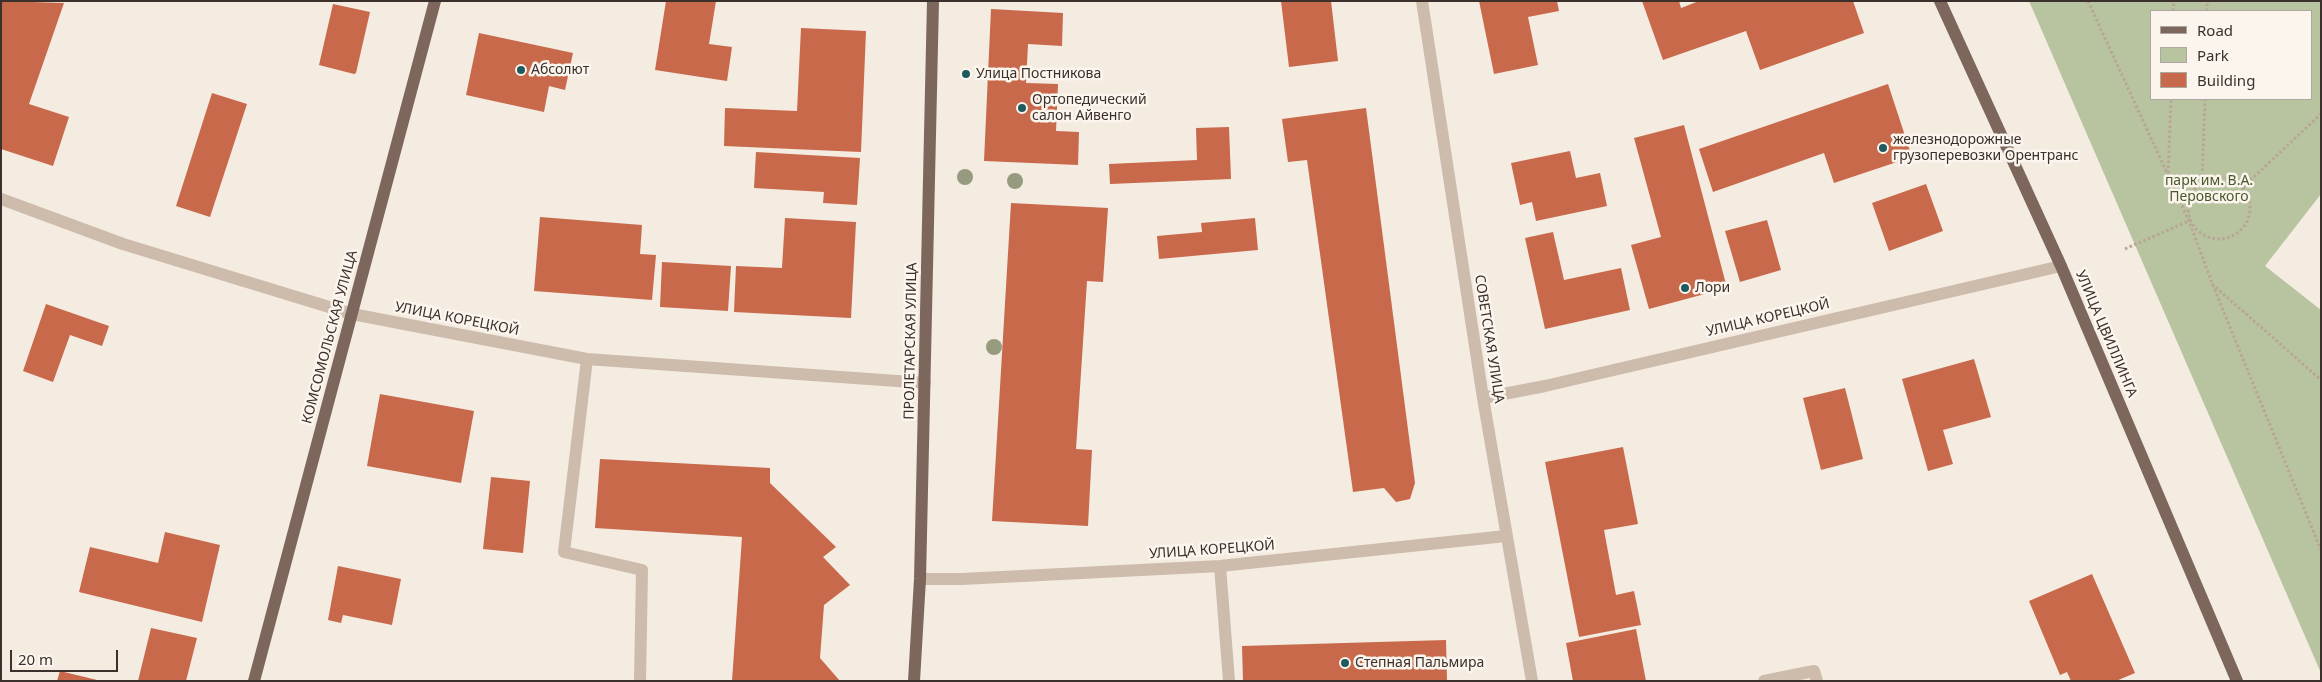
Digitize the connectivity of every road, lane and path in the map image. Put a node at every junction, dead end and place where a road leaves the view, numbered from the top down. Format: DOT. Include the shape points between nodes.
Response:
graph roads {
  1 [pos="435,1"];
  2 [pos="933,1"];
  3 [pos="1422,1"];
  4 [pos="1940,1"];
  5 [pos="2088,1"];
  6 [pos="2171,100"];
  7 [pos="2205,100"];
  8 [pos="2321,114"];
  9 [pos="2168,179"];
  10 [pos="2202,180"];
  11 [pos="2243,187"];
  12 [pos="1,199"];
  13 [pos="2189,221"];
  14 [pos="2125,249"];
  15 [pos="2060,266"];
  16 [pos="2212,283"];
  17 [pos="352,314"];
  18 [pos="587,359"];
  19 [pos="2321,380"];
  20 [pos="925,382"];
  21 [pos="1483,398"];
  22 [pos="1506,536"];
  23 [pos="2321,550"];
  24 [pos="1220,566"];
  25 [pos="920,579"];
  26 [pos="254,681"];
  27 [pos="640,681"];
  28 [pos="914,681"];
  29 [pos="1229,681"];
  30 [pos="1532,681"];
  31 [pos="1764,681"];
  32 [pos="1817,681"];
  33 [pos="2237,681"];
  1 -- 17 [label="main road, КОМСОМОЛЬСКАЯ УЛИЦА"];
  2 -- 20 [label="main road, ПРОЛЕТАРСКАЯ УЛИЦА"];
  3 -- 21 [label="street, СОВЕТСКАЯ УЛИЦА"];
  4 -- 15 [label="main road, УЛИЦА ЦВИЛЛИНГА"];
  5 -- 9 [label="path"];
  6 -- 9 [label="path"];
  7 -- 10 [label="path"];
  8 -- 11 [label="path"];
  9 -- 13 [label="path"];
  10 -- 11 [label="path" via="2218,176"];
  10 -- 13 [label="path" via="2188,198"];
  11 -- 13 [label="path" via="2250,209 2244,228 2227,239 2209,239"];
  12 -- 17 [label="street, УЛИЦА КОРЕЦКОЙ" via="123,244"];
  13 -- 14 [label="path"];
  13 -- 16 [label="path"];
  15 -- 21 [label="street, УЛИЦА КОРЕЦКОЙ"];
  15 -- 33 [label="main road, УЛИЦА ЦВИЛЛИНГА"];
  16 -- 19 [label="path"];
  16 -- 23 [label="path"];
  17 -- 18 [label="street, УЛИЦА КОРЕЦКОЙ"];
  17 -- 26 [label="main road, КОМСОМОЛЬСКАЯ УЛИЦА"];
  18 -- 20 [label="street, УЛИЦА КОРЕЦКОЙ"];
  18 -- 27 [label="street" via="564,552 642,570"];
  20 -- 25 [label="main road, ПРОЛЕТАРСКАЯ УЛИЦА"];
  21 -- 22 [label="street, СОВЕТСКАЯ УЛИЦА"];
  22 -- 24 [label="street, УЛИЦА КОРЕЦКОЙ"];
  22 -- 30 [label="street, СОВЕТСКАЯ УЛИЦА"];
  24 -- 25 [label="street, УЛИЦА КОРЕЦКОЙ"];
  24 -- 29 [label="street"];
  25 -- 28 [label="main road, ПРОЛЕТАРСКАЯ УЛИЦА"];
  31 -- 32 [label="street" via="1814,671"];
}
